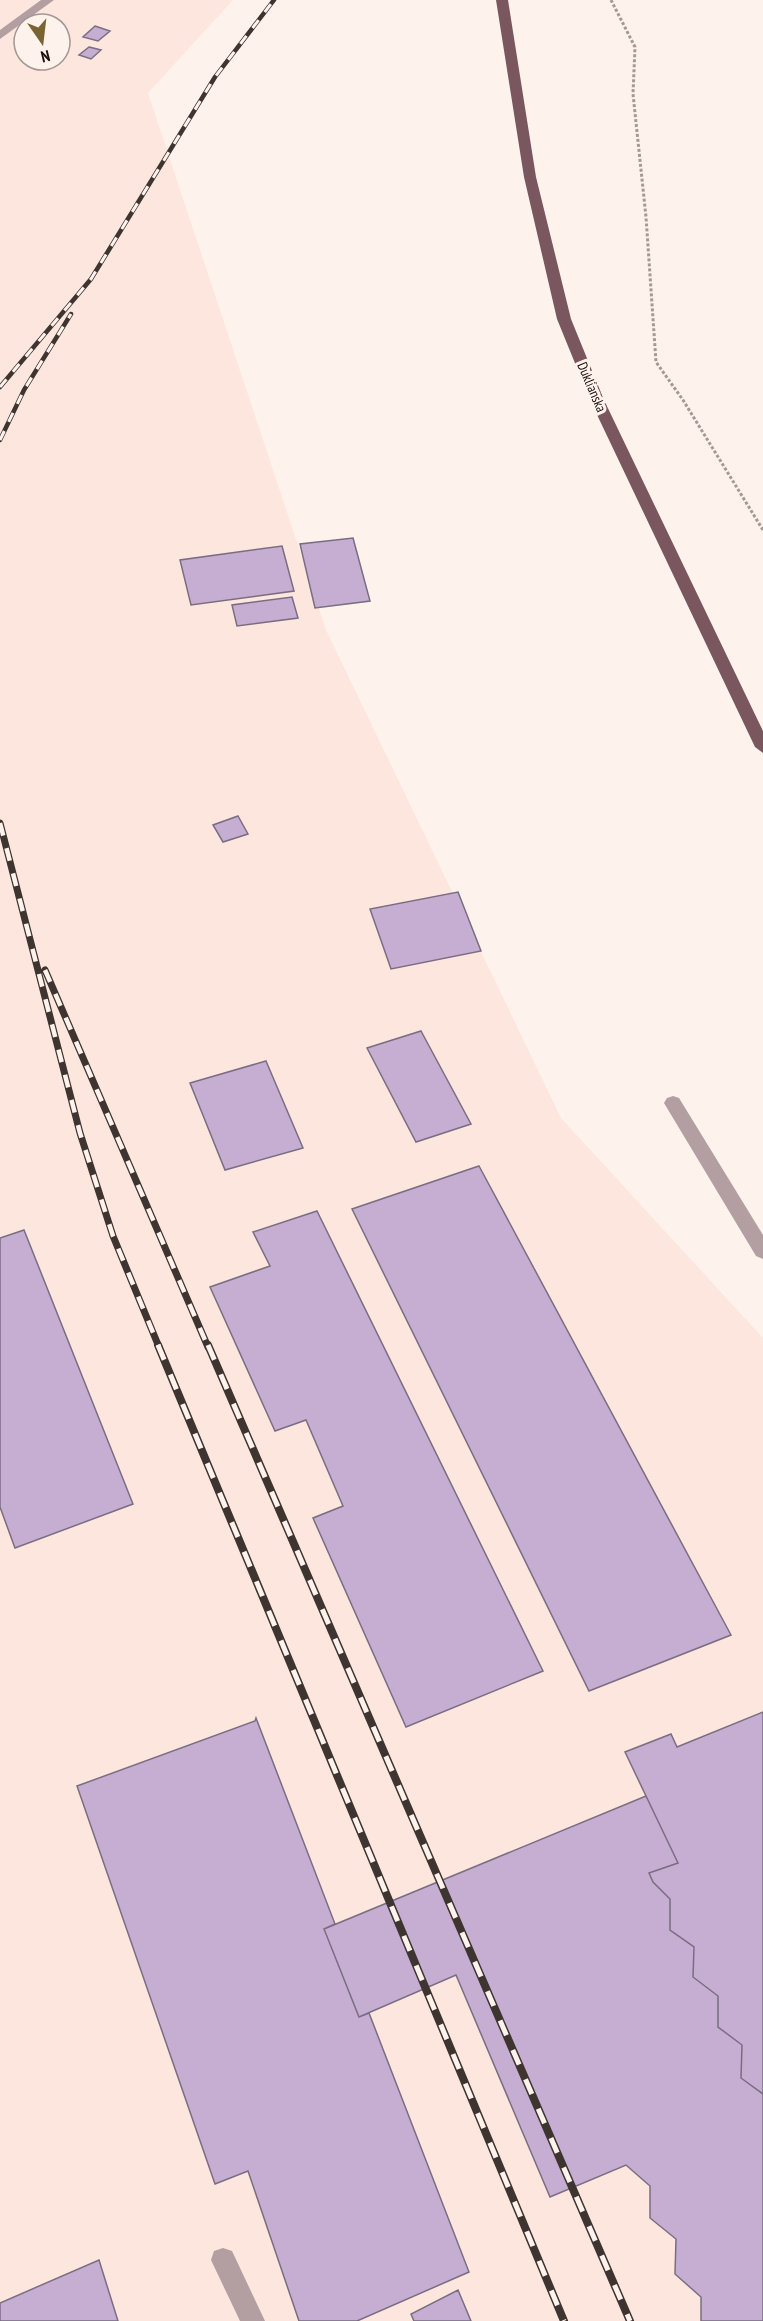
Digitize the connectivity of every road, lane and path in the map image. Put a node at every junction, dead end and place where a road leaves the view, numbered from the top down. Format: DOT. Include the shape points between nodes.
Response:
graph roads {
  1 [pos="48,0"];
  2 [pos="502,0"];
  3 [pos="611,0"];
  4 [pos="0,34"];
  5 [pos="763,530"];
  6 [pos="763,747"];
  7 [pos="673,1103"];
  8 [pos="763,1251"];
  9 [pos="223,2260"];
  10 [pos="253,2321"];
  1 -- 4 [label="lane"];
  2 -- 6 [label="main road, Duklianska" via="530,177 564,319 597,400"];
  3 -- 5 [label="path" via="635,47 633,94 656,362"];
  7 -- 8 [label="lane"];
  9 -- 10 [label="lane"];
}
